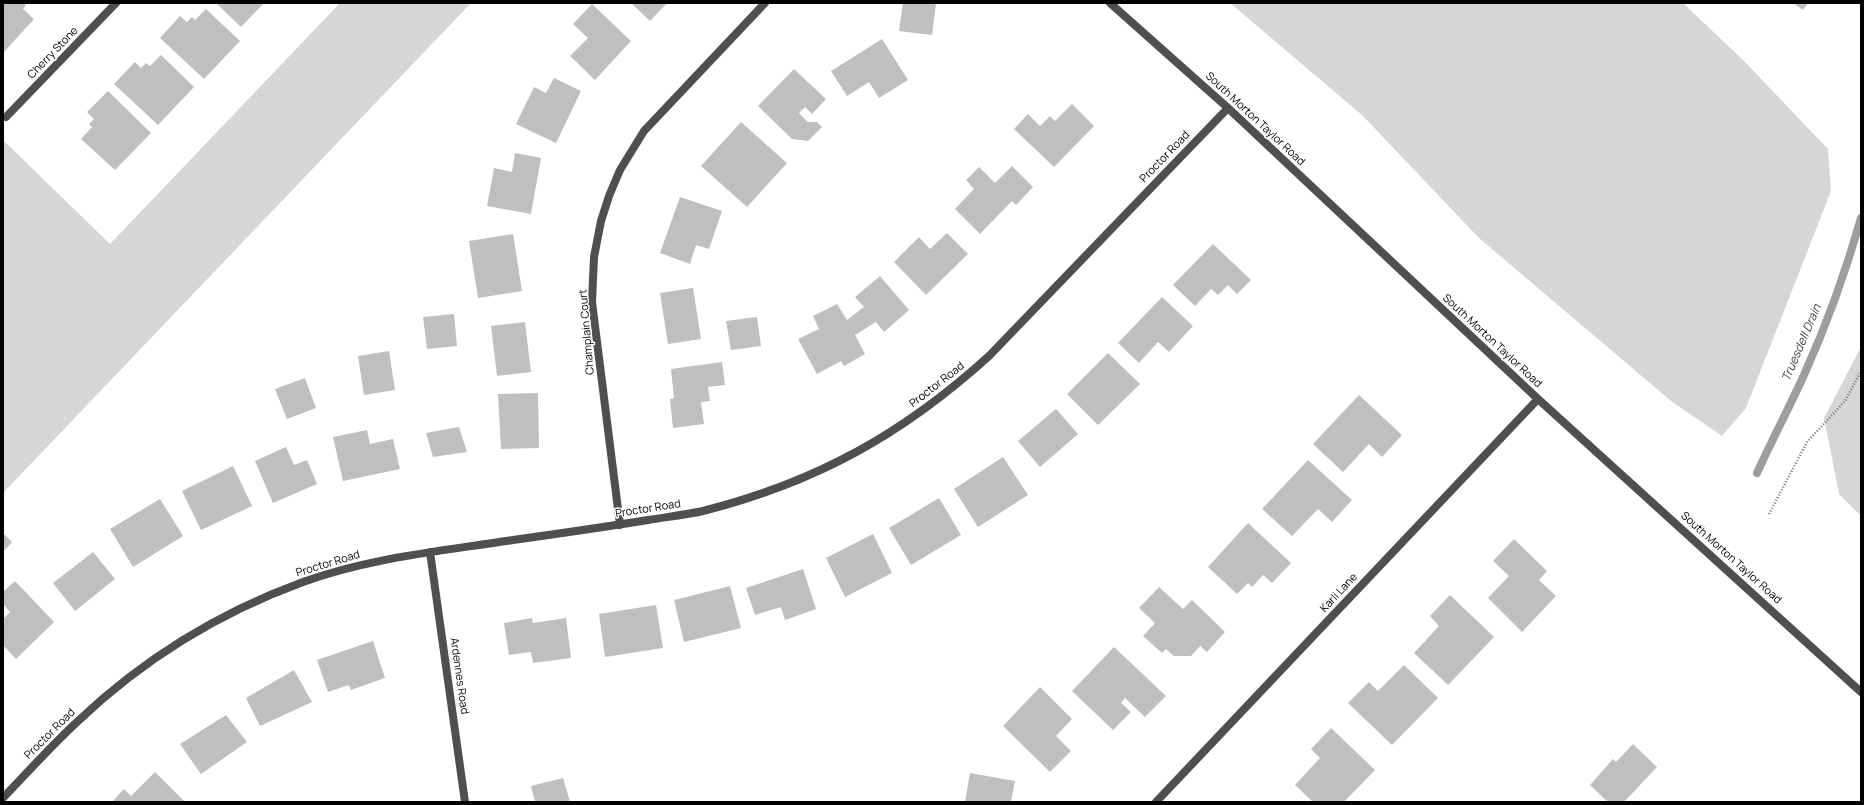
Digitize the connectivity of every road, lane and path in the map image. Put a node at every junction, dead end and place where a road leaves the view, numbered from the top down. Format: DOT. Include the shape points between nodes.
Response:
graph roads {
  1 [pos="116,3"];
  2 [pos="765,3"];
  3 [pos="1110,3"];
  4 [pos="1228,108"];
  5 [pos="6,117"];
  6 [pos="1861,371"];
  7 [pos="1538,399"];
  8 [pos="1769,514"];
  9 [pos="620,525"];
  10 [pos="430,552"];
  11 [pos="1861,692"];
  12 [pos="3,798"];
  13 [pos="466,802"];
  14 [pos="1156,802"];
  1 -- 5 [label="street, Cherry Stone"];
  2 -- 9 [label="street, Champlain Court" via="644,131 620,170 608,196 601,221 594,257 592,302"];
  3 -- 4 [label="street, South Morton Taylor Road"];
  4 -- 7 [label="street, South Morton Taylor Road"];
  4 -- 9 [label="street, Proctor Road" via="989,356 955,387 910,420 836,464 771,491 701,512"];
  6 -- 8 [label="path" via="1845,401 1807,442"];
  7 -- 11 [label="street, South Morton Taylor Road"];
  7 -- 14 [label="street, Karli Lane"];
  9 -- 10 [label="street, Proctor Road"];
  10 -- 12 [label="street, Proctor Road" via="372,561 305,581 212,622 139,669 107,695 75,723"];
  10 -- 13 [label="street, Ardennes Road"];
}
